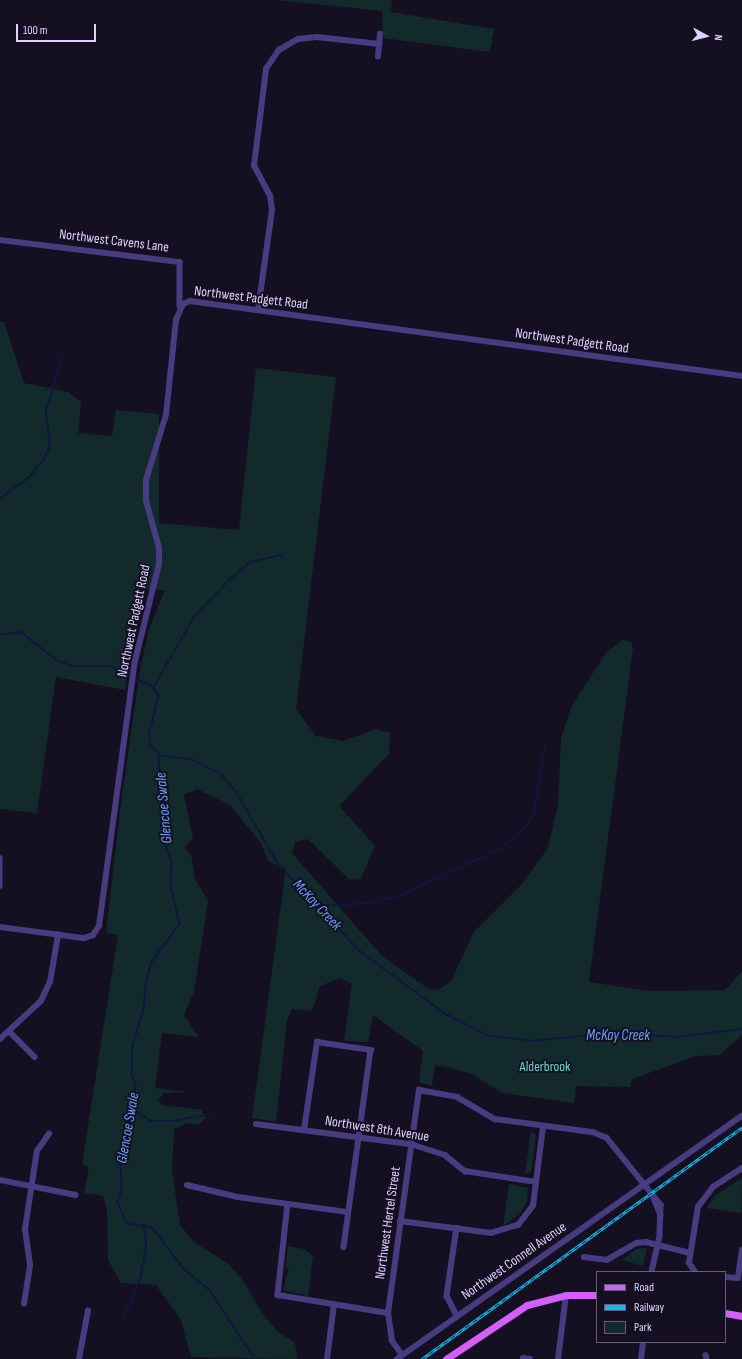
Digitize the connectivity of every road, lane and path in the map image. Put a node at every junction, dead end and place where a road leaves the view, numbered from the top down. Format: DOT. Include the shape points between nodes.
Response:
graph roads {
  1 [pos="380,34"];
  2 [pos="380,44"];
  3 [pos="378,57"];
  4 [pos="0,240"];
  5 [pos="180,306"];
  6 [pos="258,310"];
  7 [pos="742,376"];
  8 [pos="0,858"];
  9 [pos="0,886"];
  10 [pos="0,927"];
  11 [pos="58,935"];
  12 [pos="10,1032"];
  13 [pos="0,1039"];
  14 [pos="35,1057"];
  15 [pos="742,1116"];
  16 [pos="256,1124"];
  17 [pos="543,1127"];
  18 [pos="304,1130"];
  19 [pos="49,1134"];
  20 [pos="358,1137"];
  21 [pos="411,1144"];
  22 [pos="742,1168"];
  23 [pos="0,1180"];
  24 [pos="536,1182"];
  25 [pos="645,1182"];
  26 [pos="187,1185"];
  27 [pos="32,1187"];
  28 [pos="76,1196"];
  29 [pos="288,1204"];
  30 [pos="348,1212"];
  31 [pos="400,1221"];
  32 [pos="457,1228"];
  33 [pos="659,1244"];
  34 [pos="344,1247"];
  35 [pos="742,1250"];
  36 [pos="690,1253"];
  37 [pos="584,1257"];
  38 [pos="652,1271"];
  39 [pos="693,1271"];
  40 [pos="726,1277"];
  41 [pos="566,1295"];
  42 [pos="596,1295"];
  43 [pos="24,1304"];
  44 [pos="334,1305"];
  45 [pos="88,1311"];
  46 [pos="388,1313"];
  47 [pos="726,1313"];
  48 [pos="457,1316"];
  49 [pos="742,1316"];
  50 [pos="643,1343"];
  51 [pos="399,1357"];
  52 [pos="523,1358"];
  53 [pos="80,1359"];
  54 [pos="327,1359"];
  55 [pos="446,1359"];
  56 [pos="530,1359"];
  57 [pos="558,1359"];
  58 [pos="641,1359"];
  1 -- 2 [label="street"];
  2 -- 3 [label="street"];
  2 -- 6 [label="street" via="316,37 298,39 279,50 266,69 254,166 270,196 272,210"];
  4 -- 5 [label="street, Northwest Cavens Lane" via="180,262"];
  5 -- 6 [label="street, Northwest Padgett Road" via="190,301"];
  5 -- 11 [label="street, Northwest Padgett Road" via="166,415 146,480 146,501 159,558 144,621 129,706 102,915 93,935 84,938"];
  6 -- 7 [label="street, Northwest Padgett Road"];
  8 -- 9 [label="street"];
  10 -- 11 [label="street"];
  11 -- 12 [label="street" via="50,982 41,1001"];
  12 -- 13 [label="street"];
  12 -- 14 [label="street"];
  15 -- 25 [label="street, Northwest Connell Avenue"];
  16 -- 18 [label="street, Northwest 8th Avenue"];
  17 -- 21 [label="street, Northwest Hertel Street" via="495,1119 458,1097 418,1090"];
  17 -- 24 [label="street"];
  17 -- 25 [label="street" via="599,1134"];
  18 -- 20 [label="street, Northwest 8th Avenue"];
  18 -- 20 [label="street" via="317,1042 371,1050"];
  19 -- 27 [label="street" via="38,1151"];
  20 -- 21 [label="street, Northwest 8th Avenue"];
  20 -- 30 [label="street"];
  21 -- 24 [label="street, Northwest 8th Avenue" via="445,1154 465,1171"];
  21 -- 31 [label="street, Northwest Hertel Street"];
  22 -- 36 [label="street" via="713,1187 699,1205"];
  23 -- 27 [label="street"];
  24 -- 32 [label="street" via="531,1211 518,1225 500,1233"];
  25 -- 33 [label="street" via="661,1205"];
  25 -- 48 [label="street, Northwest Connell Avenue"];
  26 -- 29 [label="street"];
  27 -- 28 [label="street"];
  27 -- 43 [label="street" via="25,1229 30,1265"];
  29 -- 30 [label="street"];
  29 -- 44 [label="street" via="278,1295"];
  30 -- 34 [label="street"];
  31 -- 32 [label="street"];
  31 -- 46 [label="street, Northwest Hertel Street"];
  32 -- 48 [label="street" via="447,1296"];
  33 -- 36 [label="street"];
  33 -- 37 [label="street" via="637,1243 607,1260"];
  33 -- 38 [label="street"];
  35 -- 40 [label="street" via="738,1278"];
  36 -- 39 [label="street"];
  41 -- 42 [label="main road"];
  41 -- 55 [label="main road" via="539,1301 512,1313"];
  41 -- 57 [label="street"];
  44 -- 46 [label="street"];
  44 -- 54 [label="street"];
  45 -- 53 [label="street"];
  46 -- 51 [label="street, Northwest Hertel Street" via="392,1341"];
  47 -- 49 [label="main road"];
  48 -- 51 [label="street, Northwest Connell Avenue"];
  50 -- 58 [label="street"];
  52 -- 56 [label="street"];
}
